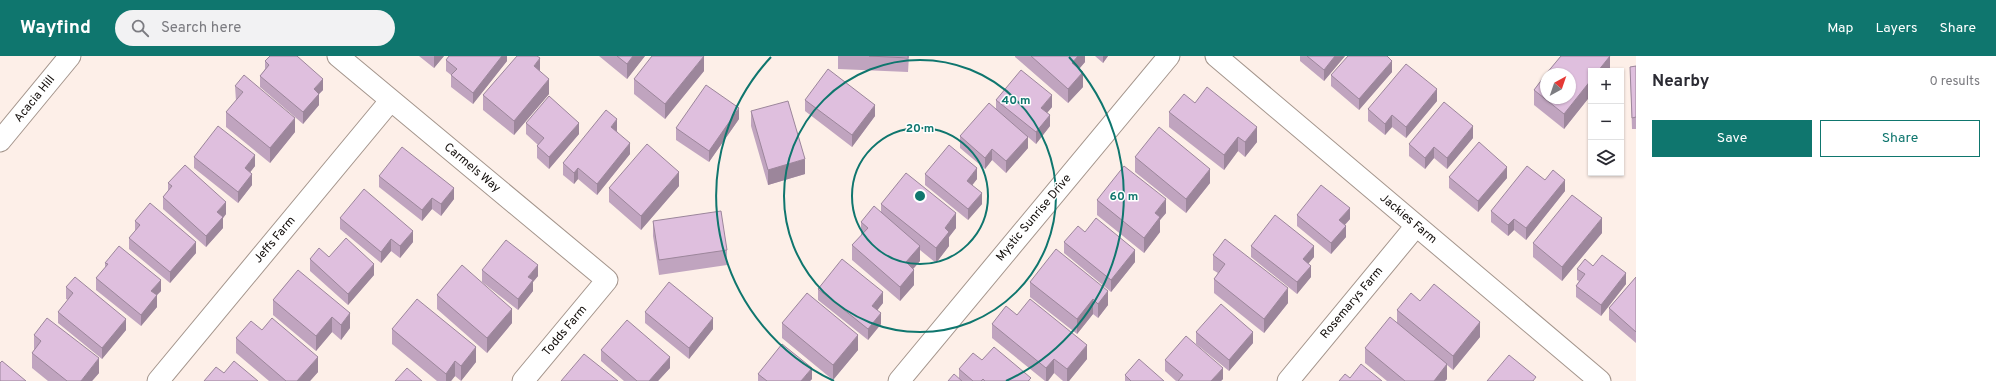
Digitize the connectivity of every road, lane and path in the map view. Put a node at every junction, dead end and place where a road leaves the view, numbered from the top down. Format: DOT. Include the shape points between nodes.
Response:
graph roads {
  1 [pos="70,56"];
  2 [pos="338,56"];
  3 [pos="1169,56"];
  4 [pos="1216,56"];
  5 [pos="391,100"];
  6 [pos="0,141"];
  7 [pos="1416,226"];
  8 [pos="607,280"];
  9 [pos="158,381"];
  10 [pos="523,381"];
  11 [pos="899,381"];
  12 [pos="1288,381"];
  13 [pos="1600,381"];
  1 -- 6 [label="street, Acacia Hill"];
  2 -- 5 [label="street, Carmels Way"];
  3 -- 11 [label="street, Mystic Sunrise Drive"];
  4 -- 7 [label="street, Jackies Farm"];
  5 -- 8 [label="street, Carmels Way"];
  5 -- 9 [label="street, Jeffs Farm"];
  7 -- 12 [label="street, Rosemarys Farm"];
  7 -- 13 [label="street, Jackies Farm"];
  8 -- 10 [label="street, Todds Farm"];
}
